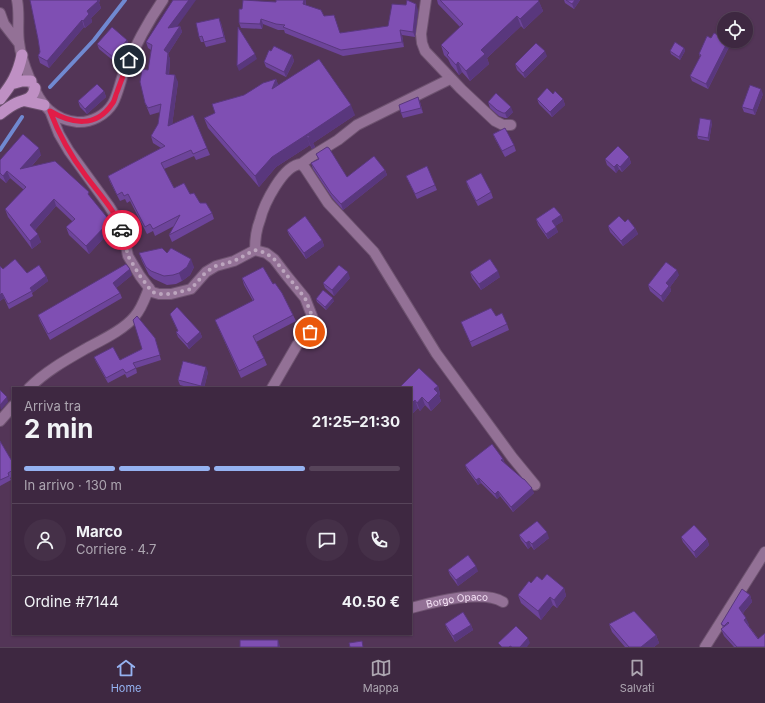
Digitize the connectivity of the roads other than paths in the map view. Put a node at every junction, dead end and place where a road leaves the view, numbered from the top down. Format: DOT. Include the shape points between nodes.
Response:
graph roads {
  1 [pos="18,0"];
  2 [pos="163,0"];
  3 [pos="418,0"];
  4 [pos="427,0"];
  5 [pos="0,13"];
  6 [pos="19,22"];
  7 [pos="4,24"];
  8 [pos="18,42"];
  9 [pos="22,55"];
  10 [pos="450,79"];
  11 [pos="12,84"];
  12 [pos="33,85"];
  13 [pos="0,99"];
  14 [pos="26,101"];
  15 [pos="47,108"];
  16 [pos="0,114"];
  17 [pos="511,125"];
  18 [pos="301,164"];
  19 [pos="255,250"];
  20 [pos="149,288"];
  21 [pos="30,387"];
  22 [pos="273,387"];
  23 [pos="12,407"];
  24 [pos="0,421"];
  25 [pos="535,485"];
  26 [pos="765,552"];
  27 [pos="503,602"];
  28 [pos="412,608"];
  29 [pos="705,647"];
  1 -- 6 [label="street"];
  2 -- 15 [label="street" via="139,38 113,103 100,116 79,122 67,120"];
  3 -- 4 [label="street"];
  4 -- 10 [label="street" via="421,34 422,43 425,51"];
  5 -- 7 [label="street"];
  6 -- 7 [label="street"];
  6 -- 8 [label="street"];
  7 -- 8 [label="street"];
  8 -- 9 [label="street"];
  9 -- 11 [label="highway"];
  9 -- 12 [label="street" via="24,68"];
  10 -- 17 [label="street" via="495,121"];
  10 -- 18 [label="street" via="357,125"];
  11 -- 12 [label="highway" via="22,81"];
  11 -- 13 [label="highway"];
  12 -- 14 [label="highway" via="32,96"];
  12 -- 15 [label="street"];
  14 -- 15 [label="highway"];
  14 -- 16 [label="highway" via="18,102"];
  15 -- 20 [label="street" via="69,151 122,227 128,256"];
  18 -- 19 [label="street" via="289,169 280,179 267,202 260,219"];
  18 -- 25 [label="street" via="328,204 374,252 436,352"];
  19 -- 20 [label="street" via="206,272 191,289 159,294"];
  19 -- 22 [label="street" via="274,259 305,298 314,321 314,326 298,345"];
  20 -- 21 [label="street" via="142,306 134,317 112,335 54,368"];
  23 -- 24 [label="street"];
  26 -- 29 [label="street"];
  27 -- 28 [label="street, Borgo Opaco" via="489,597 463,598"];
}
